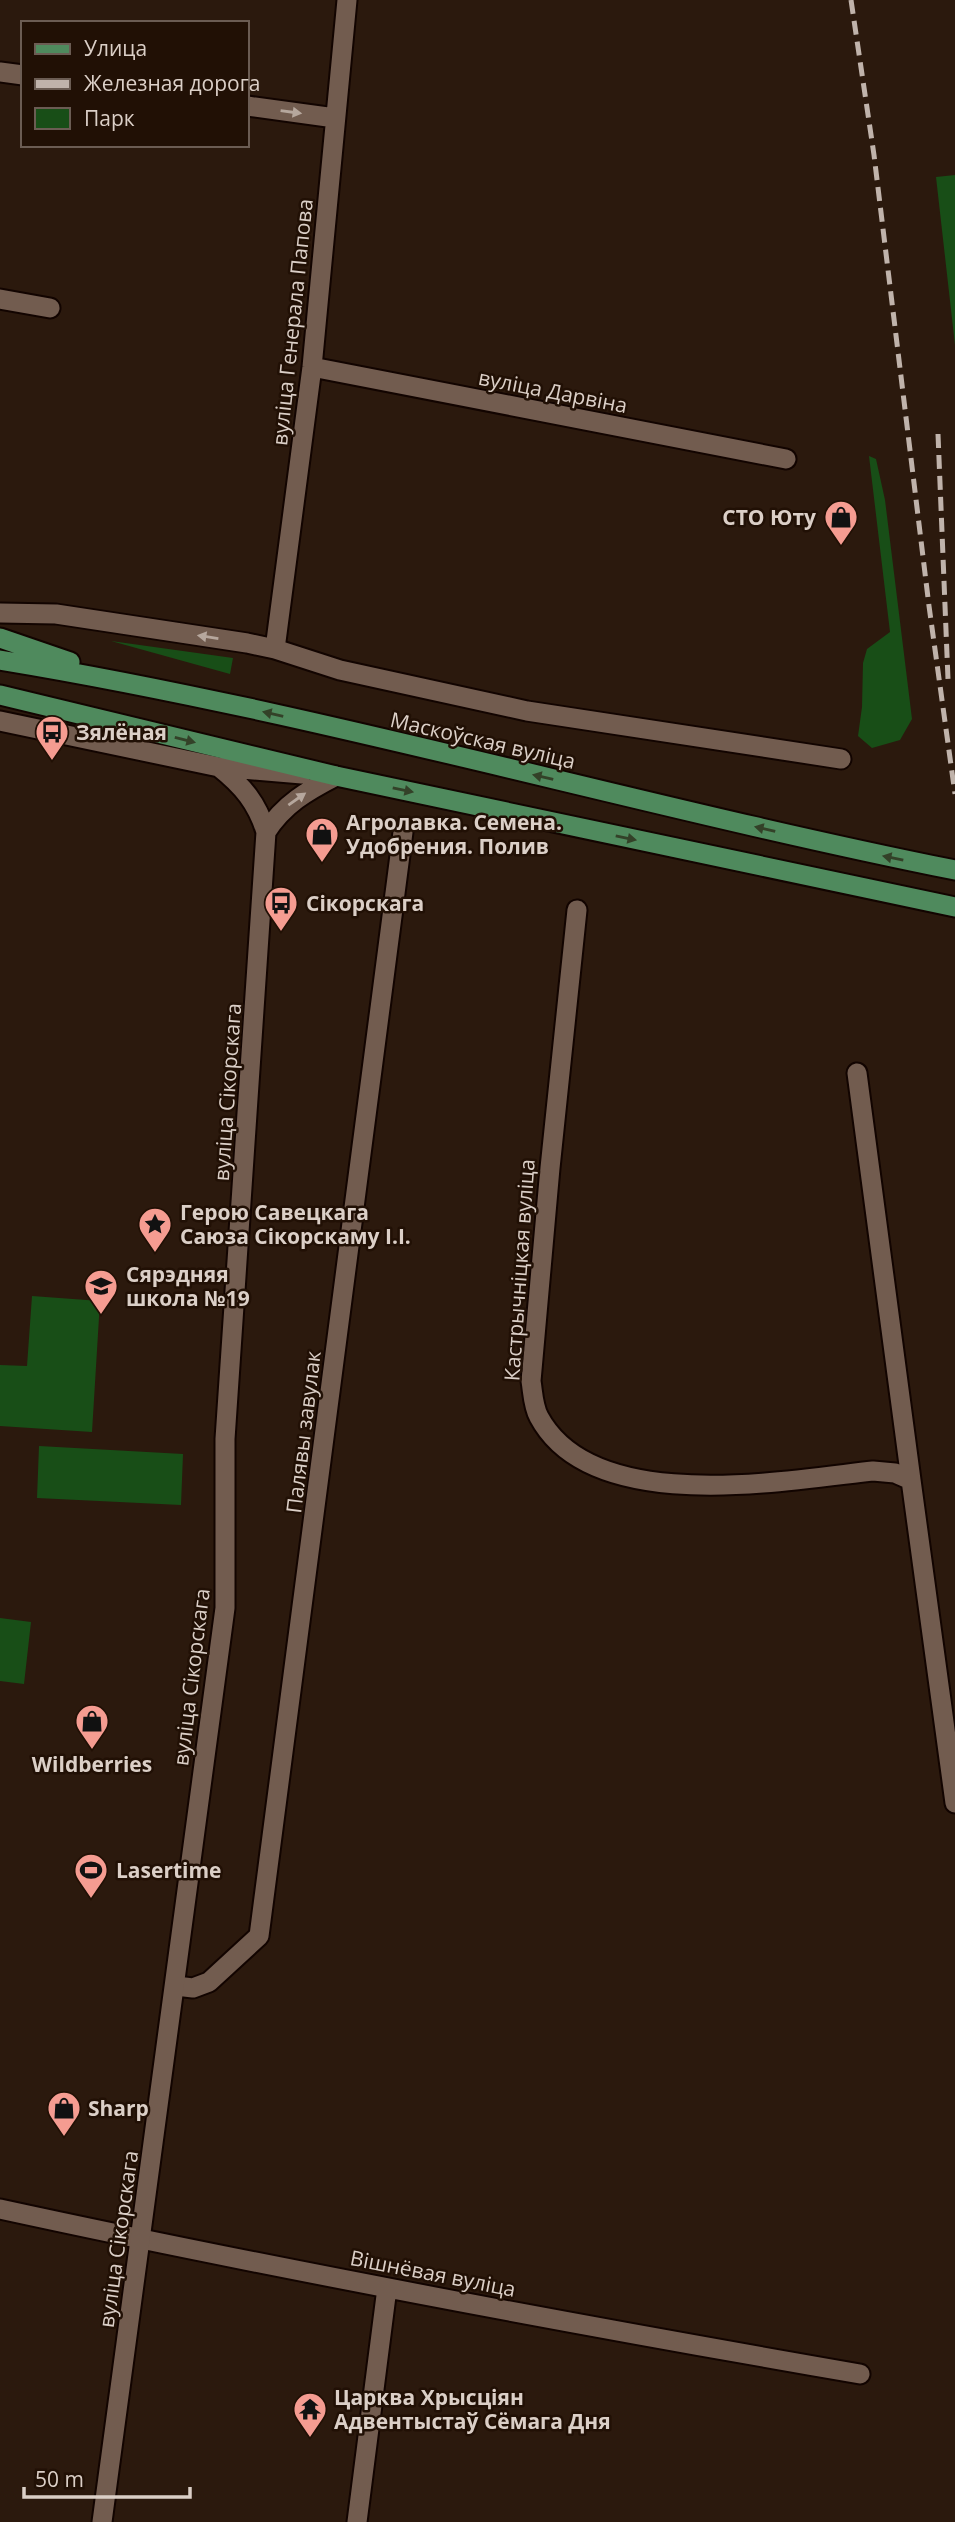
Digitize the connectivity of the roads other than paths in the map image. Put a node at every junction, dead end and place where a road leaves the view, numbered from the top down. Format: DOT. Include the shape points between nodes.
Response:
graph roads {
  1 [pos="347,0"];
  2 [pos="0,72"];
  3 [pos="21,75"];
  4 [pos="248,106"];
  5 [pos="335,118"];
  6 [pos="0,299"];
  7 [pos="50,307"];
  8 [pos="312,367"];
  9 [pos="786,459"];
  10 [pos="0,613"];
  11 [pos="0,638"];
  12 [pos="275,649"];
  13 [pos="0,660"];
  14 [pos="120,680"];
  15 [pos="0,695"];
  16 [pos="0,721"];
  17 [pos="841,758"];
  18 [pos="219,767"];
  19 [pos="337,776"];
  20 [pos="266,832"];
  21 [pos="402,832"];
  22 [pos="955,870"];
  23 [pos="955,907"];
  24 [pos="577,909"];
  25 [pos="857,1073"];
  26 [pos="911,1480"];
  27 [pos="955,1803"];
  28 [pos="176,1986"];
  29 [pos="0,2209"];
  30 [pos="141,2240"];
  31 [pos="387,2288"];
  32 [pos="860,2374"];
  33 [pos="102,2522"];
  34 [pos="358,2522"];
  1 -- 5 [label="street, вуліца Генерала Папова"];
  2 -- 3 [label="street"];
  4 -- 5 [label="street, one-way"];
  5 -- 8 [label="street, вуліца Генерала Папова"];
  6 -- 7 [label="street"];
  8 -- 9 [label="street, вуліца Дарвіна"];
  8 -- 12 [label="street, вуліца Генерала Папова"];
  12 -- 10 [label="street, Маскоўская вуліца, one-way" via="56,614"];
  11 -- 14 [label="main road"];
  12 -- 17 [label="street, Маскоўская вуліца" via="340,670 527,711"];
  13 -- 14 [label="main road, Маскоўская вуліца"];
  22 -- 14 [label="main road, Маскоўская вуліца, one-way"];
  15 -- 19 [label="main road, one-way"];
  16 -- 18 [label="street"];
  18 -- 19 [label="street"];
  18 -- 20 [label="street, вуліца Сікорскага" via="245,790"];
  20 -- 19 [label="street, one-way" via="298,796"];
  19 -- 23 [label="main road, one-way"];
  20 -- 28 [label="street, вуліца Сікорскага" via="225,1439 226,1608"];
  21 -- 28 [label="street, Палявы завулак" via="259,1936 209,1982 193,1989"];
  24 -- 26 [label="street, Кастрычніцкая вуліца" via="531,1381 539,1416 552,1436 593,1464 648,1481 730,1487 873,1471"];
  25 -- 26 [label="street"];
  26 -- 27 [label="street"];
  28 -- 30 [label="street, вуліца Сікорскага"];
  29 -- 30 [label="street, Вішнёвая вуліца"];
  30 -- 31 [label="street, Вішнёвая вуліца"];
  30 -- 33 [label="street, вуліца Сікорскага"];
  31 -- 32 [label="street, Вішнёвая вуліца"];
  31 -- 34 [label="street"];
}
